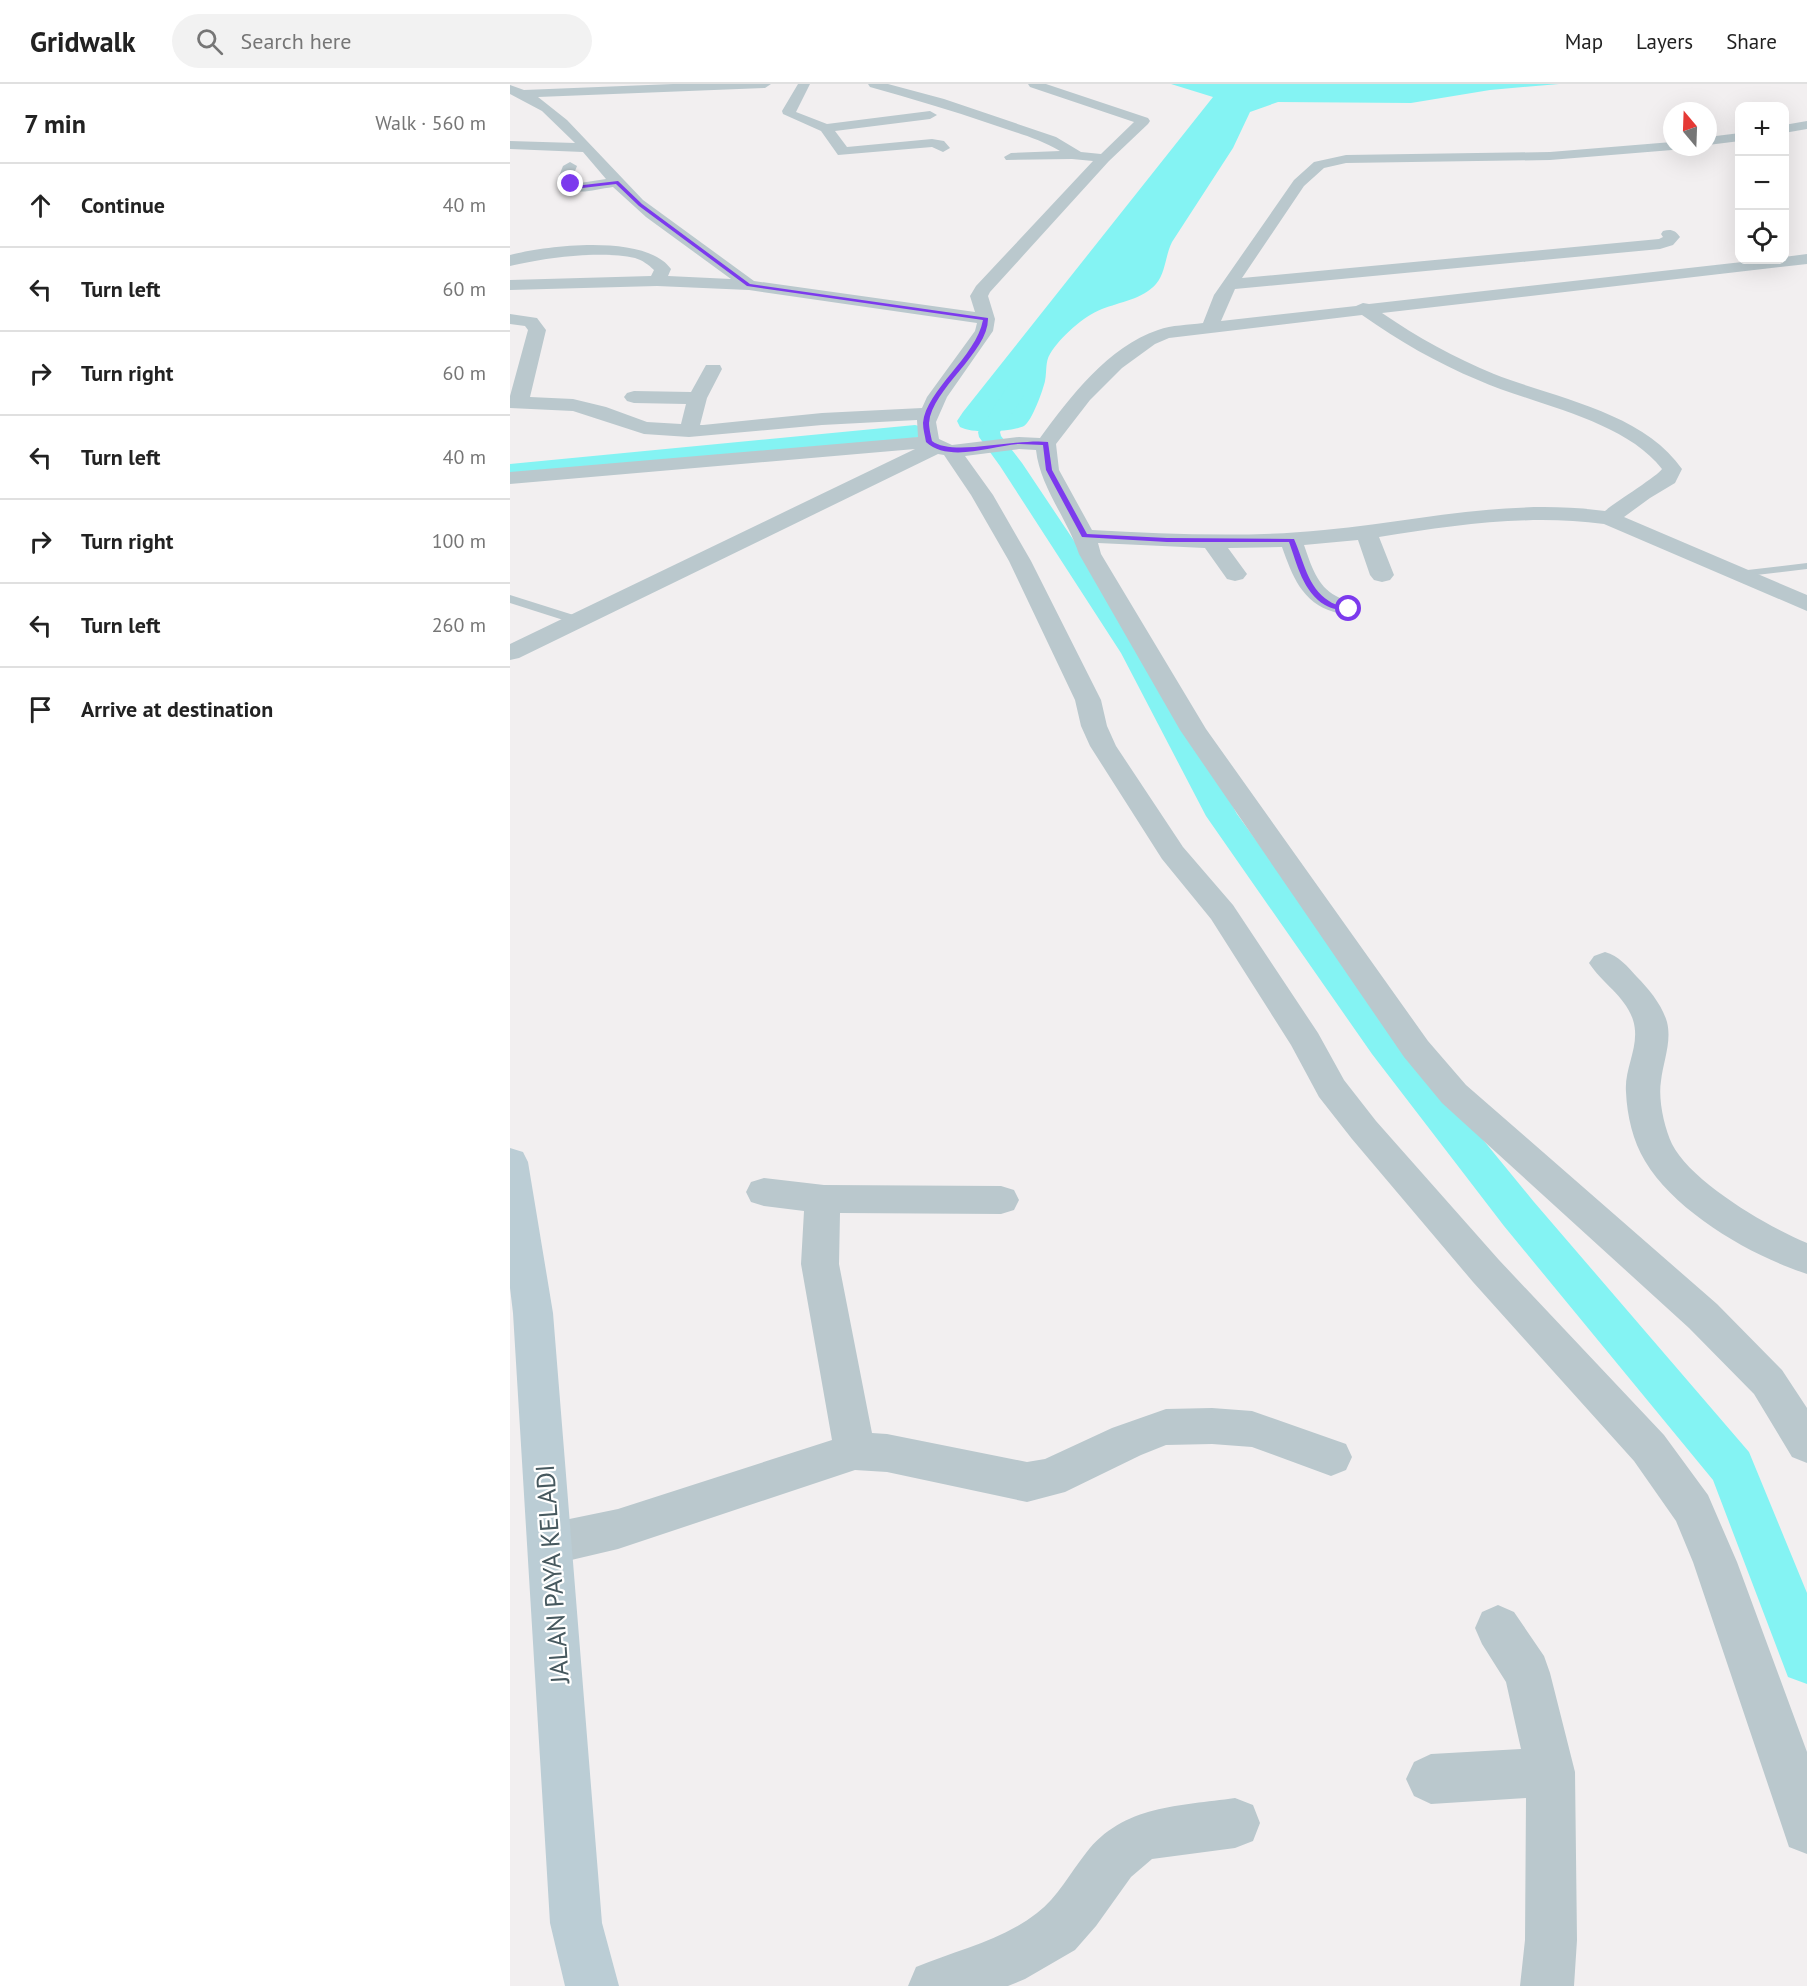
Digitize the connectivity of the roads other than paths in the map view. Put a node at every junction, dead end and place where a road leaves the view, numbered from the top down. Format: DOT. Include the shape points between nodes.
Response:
graph roads {
  1 [pos="643,84"];
  2 [pos="765,84"];
  3 [pos="804,84"];
  4 [pos="874,84"];
  5 [pos="1034,84"];
  6 [pos="510,90"];
  7 [pos="621,90"];
  8 [pos="526,94"];
  9 [pos="510,96"];
  10 [pos="930,115"];
  11 [pos="1807,124"];
  12 [pos="826,128"];
  13 [pos="1789,128"];
  14 [pos="1735,137"];
  15 [pos="1717,140"];
  16 [pos="510,145"];
  17 [pos="1663,147"];
  18 [pos="585,148"];
  19 [pos="943,148"];
  20 [pos="1078,156"];
  21 [pos="1011,157"];
  22 [pos="1104,158"];
  23 [pos="570,166"];
  24 [pos="617,182"];
  25 [pos="1669,234"];
  26 [pos="1807,259"];
  27 [pos="510,261"];
  28 [pos="762,270"];
  29 [pos="783,274"];
  30 [pos="814,278"];
  31 [pos="657,281"];
  32 [pos="1230,284"];
  33 [pos="510,285"];
  34 [pos="749,285"];
  35 [pos="808,295"];
  36 [pos="1363,308"];
  37 [pos="510,319"];
  38 [pos="986,319"];
  39 [pos="1211,326"];
  40 [pos="713,369"];
  41 [pos="634,397"];
  42 [pos="697,398"];
  43 [pos="514,402"];
  44 [pos="929,414"];
  45 [pos="689,431"];
  46 [pos="1046,444"];
  47 [pos="947,447"];
  48 [pos="510,478"];
  49 [pos="1610,518"];
  50 [pos="1366,532"];
  51 [pos="1084,536"];
  52 [pos="1291,540"];
  53 [pos="1214,541"];
  54 [pos="1807,566"];
  55 [pos="1235,574"];
  56 [pos="1382,574"];
  57 [pos="1739,574"];
  58 [pos="510,599"];
  59 [pos="1807,604"];
  60 [pos="1349,609"];
  61 [pos="579,621"];
  62 [pos="510,653"];
  63 [pos="1605,963"];
  64 [pos="512,1185"];
  65 [pos="764,1192"];
  66 [pos="824,1199"];
  67 [pos="1001,1200"];
  68 [pos="1807,1259"];
  69 [pos="521,1314"];
  70 [pos="1807,1444"];
  71 [pos="855,1451"];
  72 [pos="1330,1457"];
  73 [pos="550,1544"];
  74 [pos="1498,1628"];
  75 [pos="1551,1772"];
  76 [pos="1431,1779"];
  77 [pos="1235,1823"];
  78 [pos="1807,1829"];
  79 [pos="592,1986"];
  80 [pos="935,1986"];
  81 [pos="1547,1986"];
  1 -- 7 [label="street"];
  2 -- 7 [label="street"];
  3 -- 12 [label="street" via="790,114"];
  4 -- 20 [label="street" via="1023,130"];
  5 -- 22 [label="street" via="1143,121"];
  6 -- 8 [label="street"];
  7 -- 8 [label="street"];
  8 -- 9 [label="street"];
  8 -- 18 [label="street" via="548,108"];
  10 -- 12 [label="street"];
  11 -- 13 [label="street"];
  12 -- 19 [label="street" via="846,153 932,143"];
  14 -- 15 [label="street"];
  16 -- 18 [label="street"];
  17 -- 32 [label="street" via="1539,156 1346,159 1319,165 1299,183"];
  18 -- 24 [label="street"];
  20 -- 21 [label="street"];
  20 -- 22 [label="street"];
  22 -- 38 [label="street" via="982,290 980,303"];
  23 -- 24 [label="street" via="564,182 574,185 574,190"];
  24 -- 34 [label="street" via="640,205"];
  25 -- 32 [label="street" via="1670,240 1660,244"];
  26 -- 36 [label="street"];
  27 -- 31 [label="street" via="531,255 633,252 655,261 663,269"];
  28 -- 29 [label="street"];
  30 -- 35 [label="street"];
  31 -- 33 [label="street"];
  31 -- 34 [label="street"];
  32 -- 39 [label="street"];
  34 -- 35 [label="street"];
  35 -- 38 [label="street"];
  36 -- 39 [label="street"];
  36 -- 49 [label="street" via="1433,352 1487,378 1604,422 1660,452 1672,469 1668,479"];
  37 -- 43 [label="street" via="531,322 537,330"];
  38 -- 44 [label="street" via="984,332"];
  39 -- 46 [label="street" via="1155,336 1131,351 1086,392"];
  40 -- 42 [label="street"];
  41 -- 42 [label="street"];
  42 -- 45 [label="street"];
  43 -- 45 [label="street" via="573,405 644,428"];
  44 -- 45 [label="street"];
  44 -- 47 [label="street" via="926,422"];
  46 -- 47 [label="street"];
  46 -- 51 [label="street" via="1049,470"];
  47 -- 48 [label="street"];
  47 -- 61 [label="street" via="842,491"];
  47 -- 78 [label="street" via="982,495 1020,561 1088,700 1103,746 1172,852 1222,912 1332,1088 1486,1271 1649,1448 1693,1509"];
  49 -- 50 [label="street" via="1516,511"];
  49 -- 57 [label="street"];
  50 -- 52 [label="street"];
  50 -- 56 [label="street"];
  51 -- 53 [label="street"];
  51 -- 70 [label="street" via="1090,554 1193,730 1416,1049 1454,1094 1740,1353 1768,1382"];
  52 -- 53 [label="street"];
  52 -- 60 [label="street" via="1312,589 1328,604"];
  53 -- 55 [label="street"];
  54 -- 57 [label="lane"];
  57 -- 59 [label="street"];
  58 -- 61 [label="lane"];
  61 -- 62 [label="street"];
  63 -- 68 [label="street" via="1642,1002 1652,1022 1653,1042 1643,1089 1658,1153 1683,1182 1713,1207 1772,1245"];
  64 -- 69 [label="main road, JALAN PAYA KELADI"];
  65 -- 66 [label="street"];
  66 -- 67 [label="street"];
  66 -- 71 [label="street" via="820,1264"];
  69 -- 73 [label="main road, JALAN PAYA KELADI"];
  71 -- 72 [label="street" via="887,1453 1027,1482 1050,1478 1127,1441 1166,1428 1212,1426 1252,1429"];
  71 -- 73 [label="street" via="618,1529"];
  73 -- 79 [label="main road, JALAN PAYA KELADI" via="576,1923"];
  74 -- 75 [label="street" via="1527,1673"];
  75 -- 76 [label="street"];
  75 -- 81 [label="street" via="1551,1940"];
  77 -- 80 [label="street" via="1149,1835 1127,1846 1107,1866 1068,1920 1038,1943 993,1966"];
}
